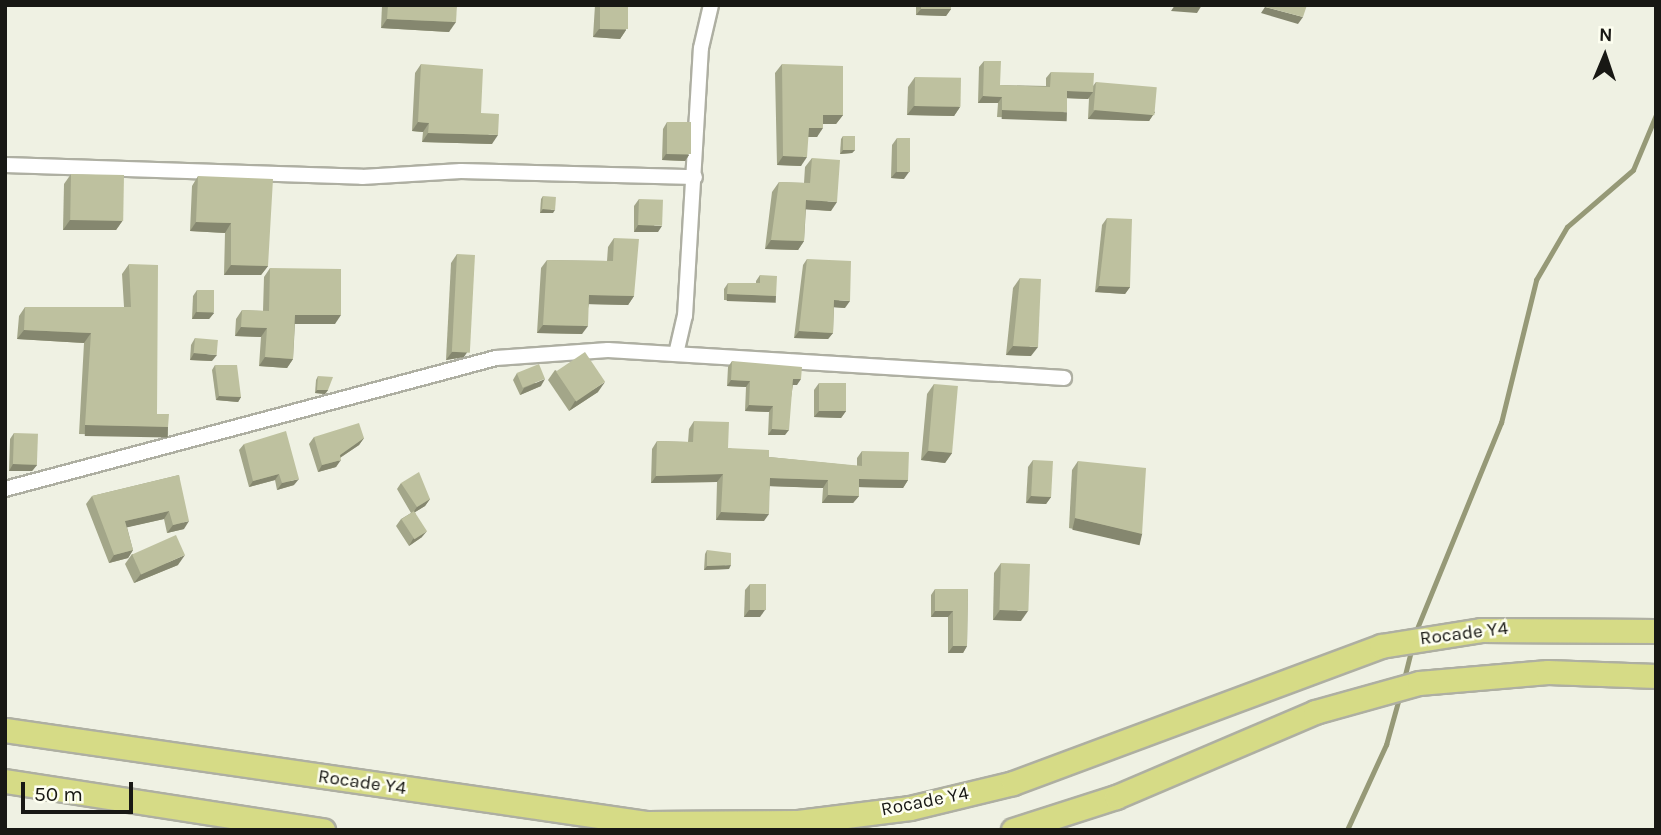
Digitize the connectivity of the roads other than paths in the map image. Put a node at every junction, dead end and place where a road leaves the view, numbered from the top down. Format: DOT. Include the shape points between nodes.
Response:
graph roads {
  1 [pos="711,5"];
  2 [pos="5,165"];
  3 [pos="695,177"];
  4 [pos="676,354"];
  5 [pos="1064,378"];
  6 [pos="5,489"];
  7 [pos="1656,631"];
  8 [pos="1656,676"];
  9 [pos="5,730"];
  10 [pos="5,781"];
  11 [pos="323,830"];
  12 [pos="1013,830"];
  1 -- 3 [label="street" via="701,48"];
  2 -- 3 [label="street" via="362,177 461,171"];
  3 -- 4 [label="street" via="685,316"];
  4 -- 5 [label="street"];
  4 -- 6 [label="street" via="608,350 496,358"];
  7 -- 9 [label="highway, Rocade Y4" via="1481,630 1339,658 1013,783 910,808 798,822 647,822"];
  8 -- 12 [label="highway" via="1459,676 1315,712 1116,797"];
  10 -- 11 [label="highway"];
}
